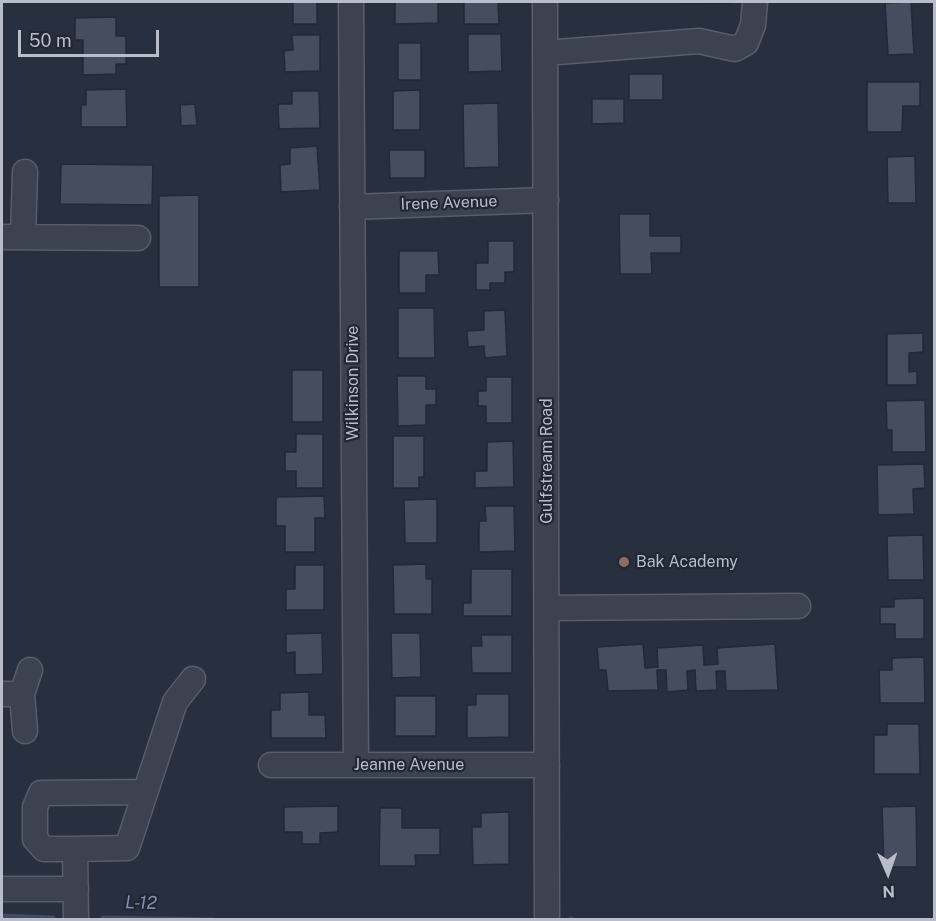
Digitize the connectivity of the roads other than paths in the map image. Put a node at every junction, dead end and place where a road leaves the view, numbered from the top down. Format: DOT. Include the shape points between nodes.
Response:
graph roads {
  1 [pos="351,2"];
  2 [pos="545,2"];
  3 [pos="755,2"];
  4 [pos="545,53"];
  5 [pos="25,172"];
  6 [pos="546,200"];
  7 [pos="352,207"];
  8 [pos="12,237"];
  9 [pos="138,238"];
  10 [pos="798,606"];
  11 [pos="547,608"];
  12 [pos="30,670"];
  13 [pos="193,679"];
  14 [pos="12,694"];
  15 [pos="25,731"];
  16 [pos="271,765"];
  17 [pos="356,765"];
  18 [pos="547,765"];
  19 [pos="145,792"];
  20 [pos="75,849"];
  21 [pos="2,889"];
  22 [pos="76,889"];
  23 [pos="76,920"];
  24 [pos="547,920"];
  1 -- 7 [label="street, Wilkinson Drive"];
  2 -- 4 [label="street, Gulfstream Road"];
  3 -- 4 [label="street" via="750,34 746,43 735,49 699,41"];
  4 -- 6 [label="street, Gulfstream Road"];
  5 -- 8 [label="street"];
  6 -- 7 [label="street, Irene Avenue"];
  6 -- 11 [label="street, Gulfstream Road"];
  7 -- 17 [label="street, Wilkinson Drive"];
  8 -- 9 [label="street"];
  10 -- 11 [label="street"];
  11 -- 18 [label="street, Gulfstream Road"];
  12 -- 14 [label="street"];
  13 -- 19 [label="street" via="175,702"];
  14 -- 15 [label="street"];
  16 -- 17 [label="street, Jeanne Avenue"];
  17 -- 18 [label="street, Jeanne Avenue"];
  18 -- 24 [label="street, Gulfstream Road"];
  19 -- 20 [label="street" via="126,848"];
  19 -- 20 [label="street" via="41,793 34,807 35,839 44,849"];
  20 -- 22 [label="street"];
  21 -- 22 [label="street"];
  22 -- 23 [label="street"];
}
